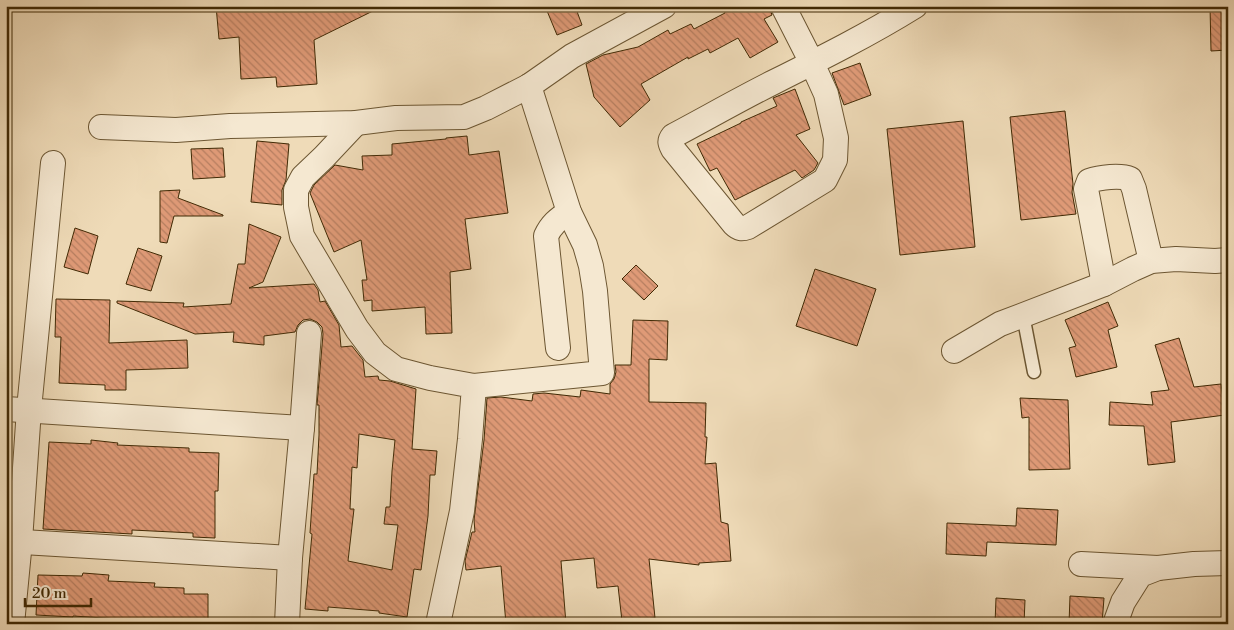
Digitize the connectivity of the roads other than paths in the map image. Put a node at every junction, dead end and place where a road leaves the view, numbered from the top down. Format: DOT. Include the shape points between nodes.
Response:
graph roads {
  1 [pos="664,6"];
  2 [pos="782,6"];
  3 [pos="915,6"];
  4 [pos="812,63"];
  5 [pos="529,86"];
  6 [pos="356,123"];
  7 [pos="101,127"];
  8 [pos="53,163"];
  9 [pos="569,212"];
  10 [pos="1228,260"];
  11 [pos="1151,261"];
  12 [pos="1104,284"];
  13 [pos="1023,315"];
  14 [pos="309,333"];
  15 [pos="558,348"];
  16 [pos="954,351"];
  17 [pos="1034,372"];
  18 [pos="474,386"];
  19 [pos="18,409"];
  20 [pos="302,428"];
  21 [pos="13,541"];
  22 [pos="290,558"];
  23 [pos="1228,563"];
  24 [pos="1081,564"];
  25 [pos="1158,568"];
  26 [pos="12,624"];
  27 [pos="287,624"];
  28 [pos="438,624"];
  29 [pos="1115,624"];
  1 -- 5 [label="street" via="572,56"];
  2 -- 4 [label="street"];
  3 -- 4 [label="street"];
  4 -- 4 [label="street" via="670,139 673,149 738,228 748,227 825,180 835,160 836,138 826,94"];
  5 -- 6 [label="street" via="464,116"];
  5 -- 9 [label="street"];
  6 -- 7 [label="street" via="176,130"];
  6 -- 18 [label="street" via="303,177 296,190 302,236 375,354 396,369"];
  8 -- 19 [label="street"];
  9 -- 15 [label="street" via="556,220 546,236"];
  9 -- 18 [label="street" via="592,266 602,373"];
  10 -- 11 [label="street"];
  11 -- 12 [label="street"];
  11 -- 12 [label="street" via="1130,179 1124,176 1090,181 1086,189"];
  12 -- 13 [label="street"];
  13 -- 16 [label="street" via="1000,324"];
  13 -- 17 [label="lane"];
  14 -- 20 [label="street"];
  18 -- 28 [label="street" via="462,511"];
  19 -- 20 [label="street"];
  19 -- 21 [label="street"];
  20 -- 22 [label="street"];
  21 -- 22 [label="street"];
  21 -- 26 [label="street"];
  22 -- 27 [label="street"];
  23 -- 25 [label="street"];
  24 -- 25 [label="street"];
  25 -- 29 [label="street" via="1140,575 1123,602"];
}
